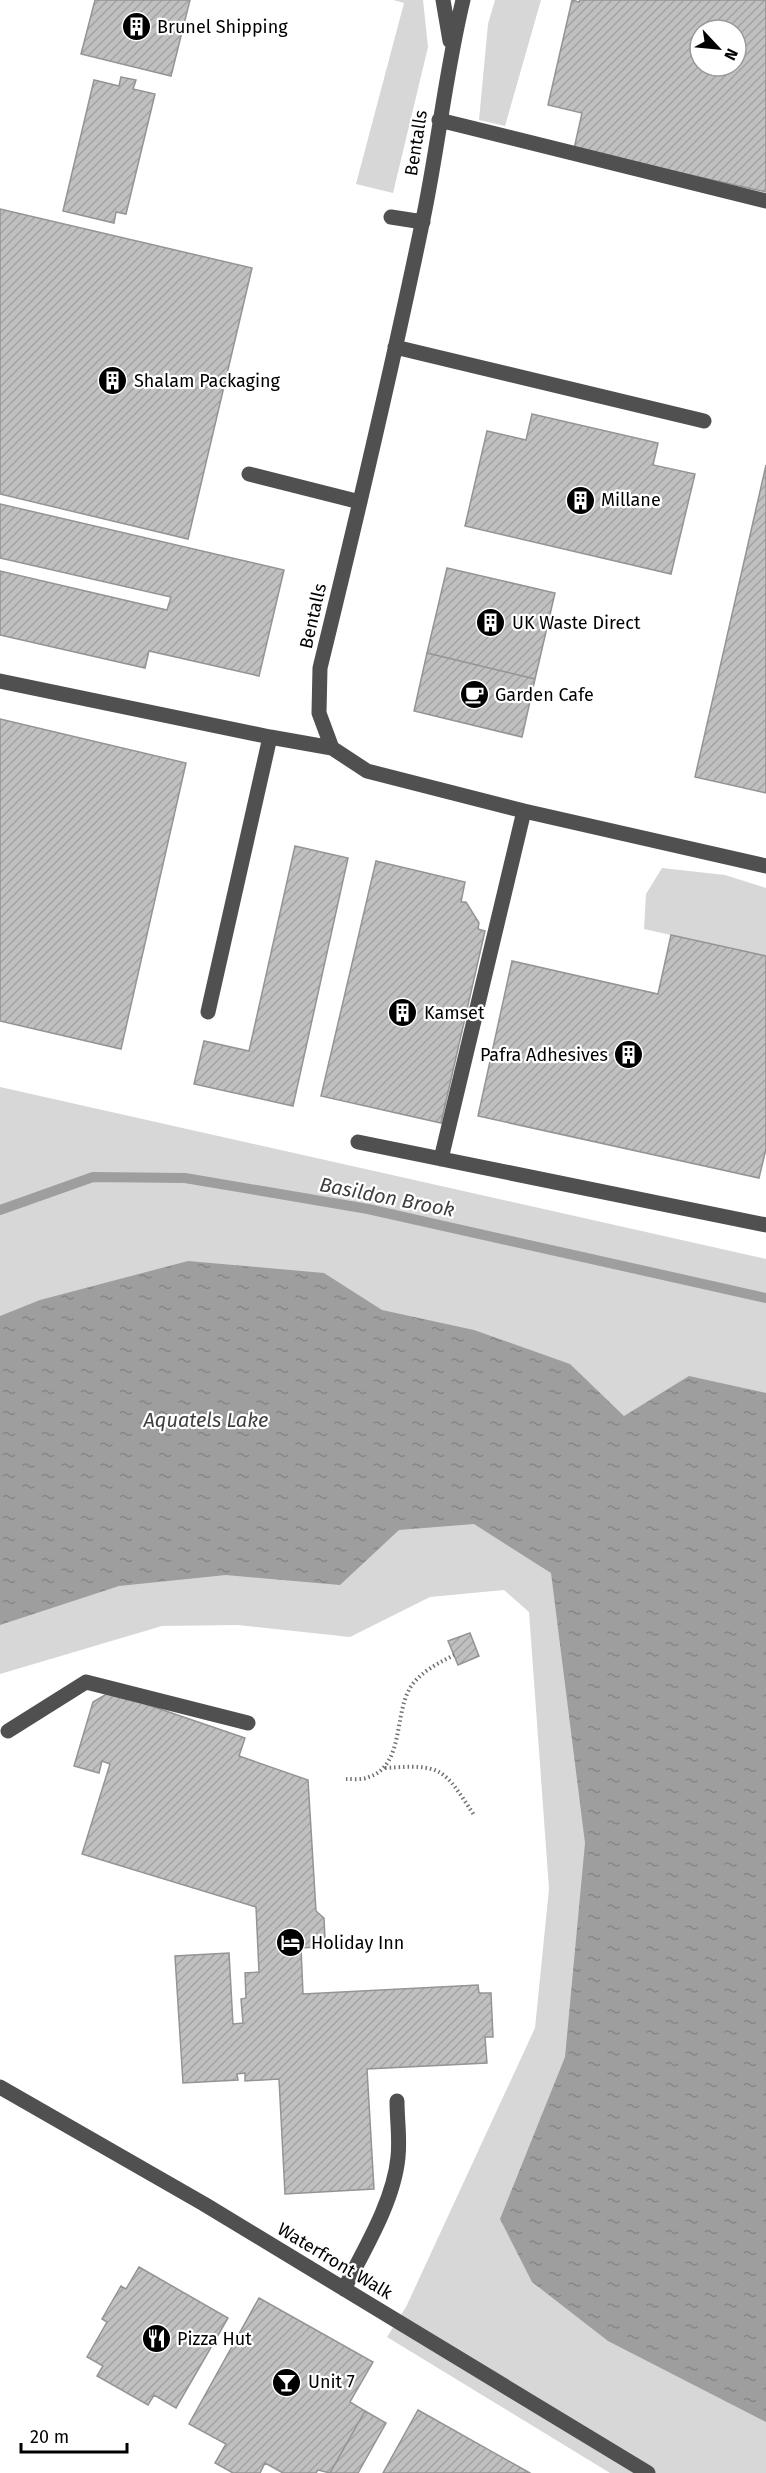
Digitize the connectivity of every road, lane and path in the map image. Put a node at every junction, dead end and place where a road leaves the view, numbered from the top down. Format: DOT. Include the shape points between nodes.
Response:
graph roads {
  1 [pos="443,0"];
  2 [pos="463,0"];
  3 [pos="451,50"];
  4 [pos="439,120"];
  5 [pos="766,201"];
  6 [pos="392,217"];
  7 [pos="423,222"];
  8 [pos="395,347"];
  9 [pos="704,421"];
  10 [pos="249,474"];
  11 [pos="360,502"];
  12 [pos="0,681"];
  13 [pos="270,738"];
  14 [pos="332,748"];
  15 [pos="524,812"];
  16 [pos="766,866"];
  17 [pos="208,1012"];
  18 [pos="358,1142"];
  19 [pos="441,1159"];
  20 [pos="766,1225"];
  21 [pos="454,1655"];
  22 [pos="248,1723"];
  23 [pos="8,1731"];
  24 [pos="385,1768"];
  25 [pos="346,1779"];
  26 [pos="474,1815"];
  27 [pos="0,2087"];
  28 [pos="397,2101"];
  29 [pos="344,2289"];
  30 [pos="648,2473"];
  1 -- 3 [label="street, Bentalls"];
  2 -- 3 [label="street, Bentalls"];
  3 -- 4 [label="street, Bentalls"];
  4 -- 5 [label="street"];
  4 -- 7 [label="street, Bentalls"];
  6 -- 7 [label="street"];
  7 -- 8 [label="street, Bentalls"];
  8 -- 9 [label="street"];
  8 -- 11 [label="street, Bentalls"];
  10 -- 11 [label="street"];
  11 -- 14 [label="street, Bentalls" via="320,668 319,713"];
  12 -- 13 [label="street"];
  13 -- 14 [label="street"];
  13 -- 17 [label="street"];
  14 -- 15 [label="street" via="367,771"];
  15 -- 16 [label="street"];
  15 -- 19 [label="street"];
  18 -- 19 [label="street"];
  19 -- 20 [label="street"];
  21 -- 24 [label="path" via="426,1670 411,1686"];
  22 -- 23 [label="street" via="86,1682"];
  24 -- 25 [label="path" via="369,1778"];
  24 -- 26 [label="path" via="437,1769 454,1783"];
  27 -- 29 [label="street, Waterfront Walk"];
  28 -- 29 [label="street" via="396,2174 369,2241"];
  29 -- 30 [label="street, Waterfront Walk"];
}
